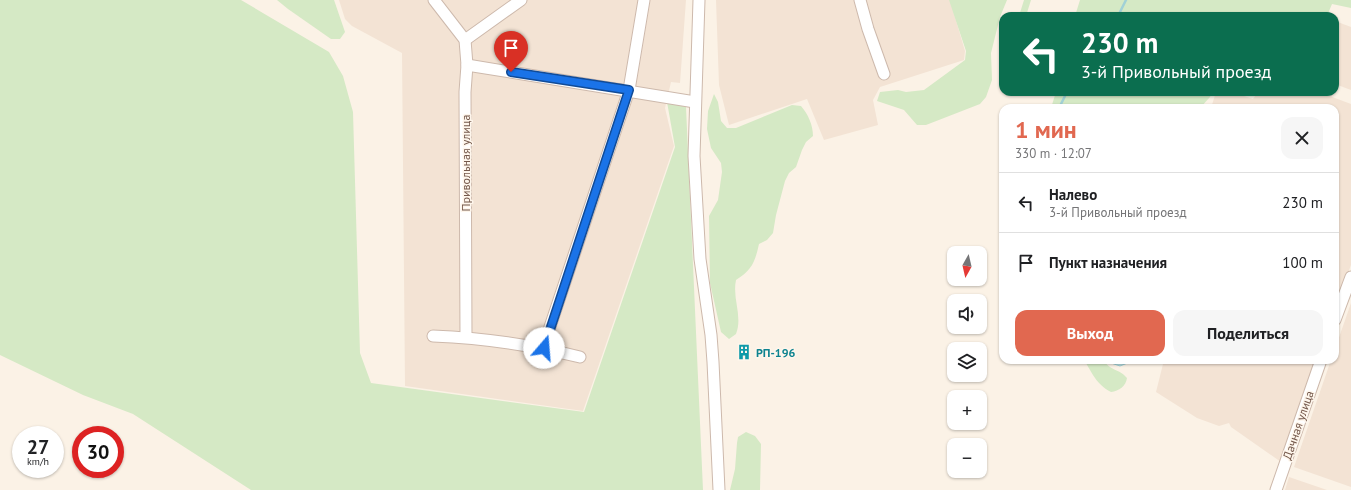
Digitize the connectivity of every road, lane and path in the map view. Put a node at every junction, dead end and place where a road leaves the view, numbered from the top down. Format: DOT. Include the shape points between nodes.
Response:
graph roads {
  1 [pos="434,0"];
  2 [pos="520,0"];
  3 [pos="644,0"];
  4 [pos="699,0"];
  5 [pos="860,0"];
  6 [pos="465,40"];
  7 [pos="467,65"];
  8 [pos="884,74"];
  9 [pos="629,90"];
  10 [pos="695,102"];
  11 [pos="1351,277"];
  12 [pos="1339,309"];
  13 [pos="433,336"];
  14 [pos="466,337"];
  15 [pos="544,348"];
  16 [pos="580,357"];
  17 [pos="1320,364"];
  18 [pos="719,490"];
  19 [pos="1276,490"];
  1 -- 6 [label="street"];
  2 -- 6 [label="street"];
  3 -- 9 [label="street"];
  4 -- 10 [label="street"];
  5 -- 8 [label="street"];
  6 -- 7 [label="street, Привольная улица"];
  7 -- 9 [label="street"];
  7 -- 14 [label="street, Привольная улица"];
  9 -- 10 [label="street"];
  9 -- 15 [label="street"];
  10 -- 18 [label="street" via="696,201 700,259 712,348"];
  11 -- 12 [label="street"];
  13 -- 14 [label="street"];
  14 -- 15 [label="street"];
  15 -- 16 [label="street"];
  17 -- 19 [label="street, Дачная улица"];
}
